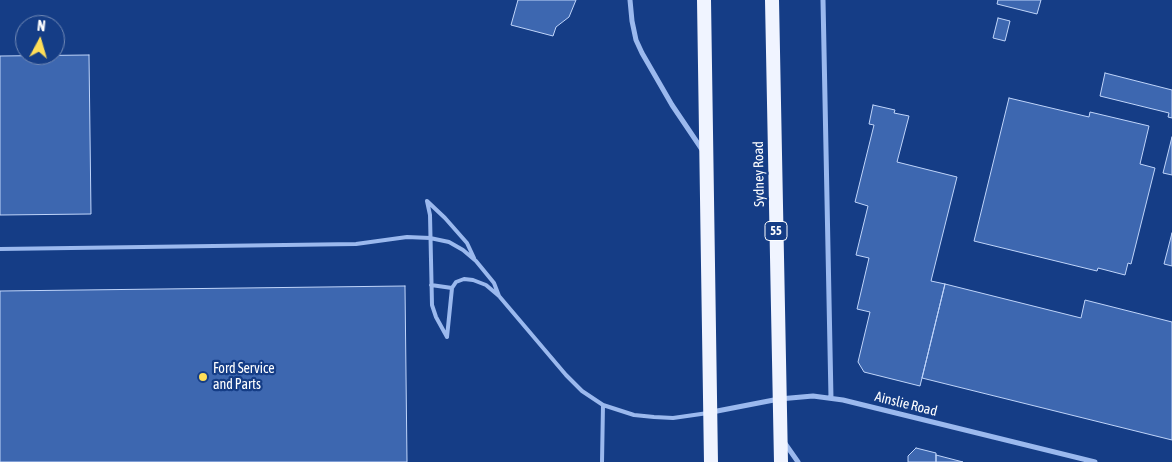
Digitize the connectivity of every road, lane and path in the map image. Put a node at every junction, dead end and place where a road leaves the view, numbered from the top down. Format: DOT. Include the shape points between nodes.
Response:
graph roads {
  1 [pos="630,0"];
  2 [pos="704,0"];
  3 [pos="772,0"];
  4 [pos="823,0"];
  5 [pos="706,156"];
  6 [pos="430,238"];
  7 [pos="0,249"];
  8 [pos="476,261"];
  9 [pos="431,285"];
  10 [pos="452,288"];
  11 [pos="499,296"];
  12 [pos="831,398"];
  13 [pos="779,399"];
  14 [pos="603,405"];
  15 [pos="710,413"];
  16 [pos="781,437"];
  17 [pos="602,462"];
  18 [pos="711,462"];
  19 [pos="781,462"];
  20 [pos="798,462"];
  21 [pos="1095,462"];
  1 -- 5 [label="street" via="636,40 642,53"];
  2 -- 5 [label="highway"];
  3 -- 13 [label="highway, Sydney Road / 55"];
  4 -- 12 [label="street"];
  5 -- 15 [label="highway"];
  6 -- 7 [label="lane" via="406,237 356,244"];
  6 -- 8 [label="lane" via="449,242"];
  6 -- 8 [label="lane" via="426,201 467,243"];
  6 -- 9 [label="lane"];
  8 -- 11 [label="lane" via="494,283"];
  9 -- 10 [label="lane"];
  9 -- 10 [label="lane" via="432,306 447,337"];
  10 -- 11 [label="lane" via="456,282 472,280 486,285"];
  11 -- 14 [label="lane" via="566,375"];
  12 -- 13 [label="street, Ainslie Road"];
  12 -- 21 [label="street, Ainslie Road"];
  13 -- 15 [label="street, Ainslie Road"];
  13 -- 16 [label="highway, Sydney Road / 55"];
  14 -- 15 [label="lane" via="634,415 654,417"];
  14 -- 17 [label="lane"];
  15 -- 18 [label="highway"];
  16 -- 19 [label="highway, Sydney Road / 55"];
  16 -- 20 [label="street"];
}
